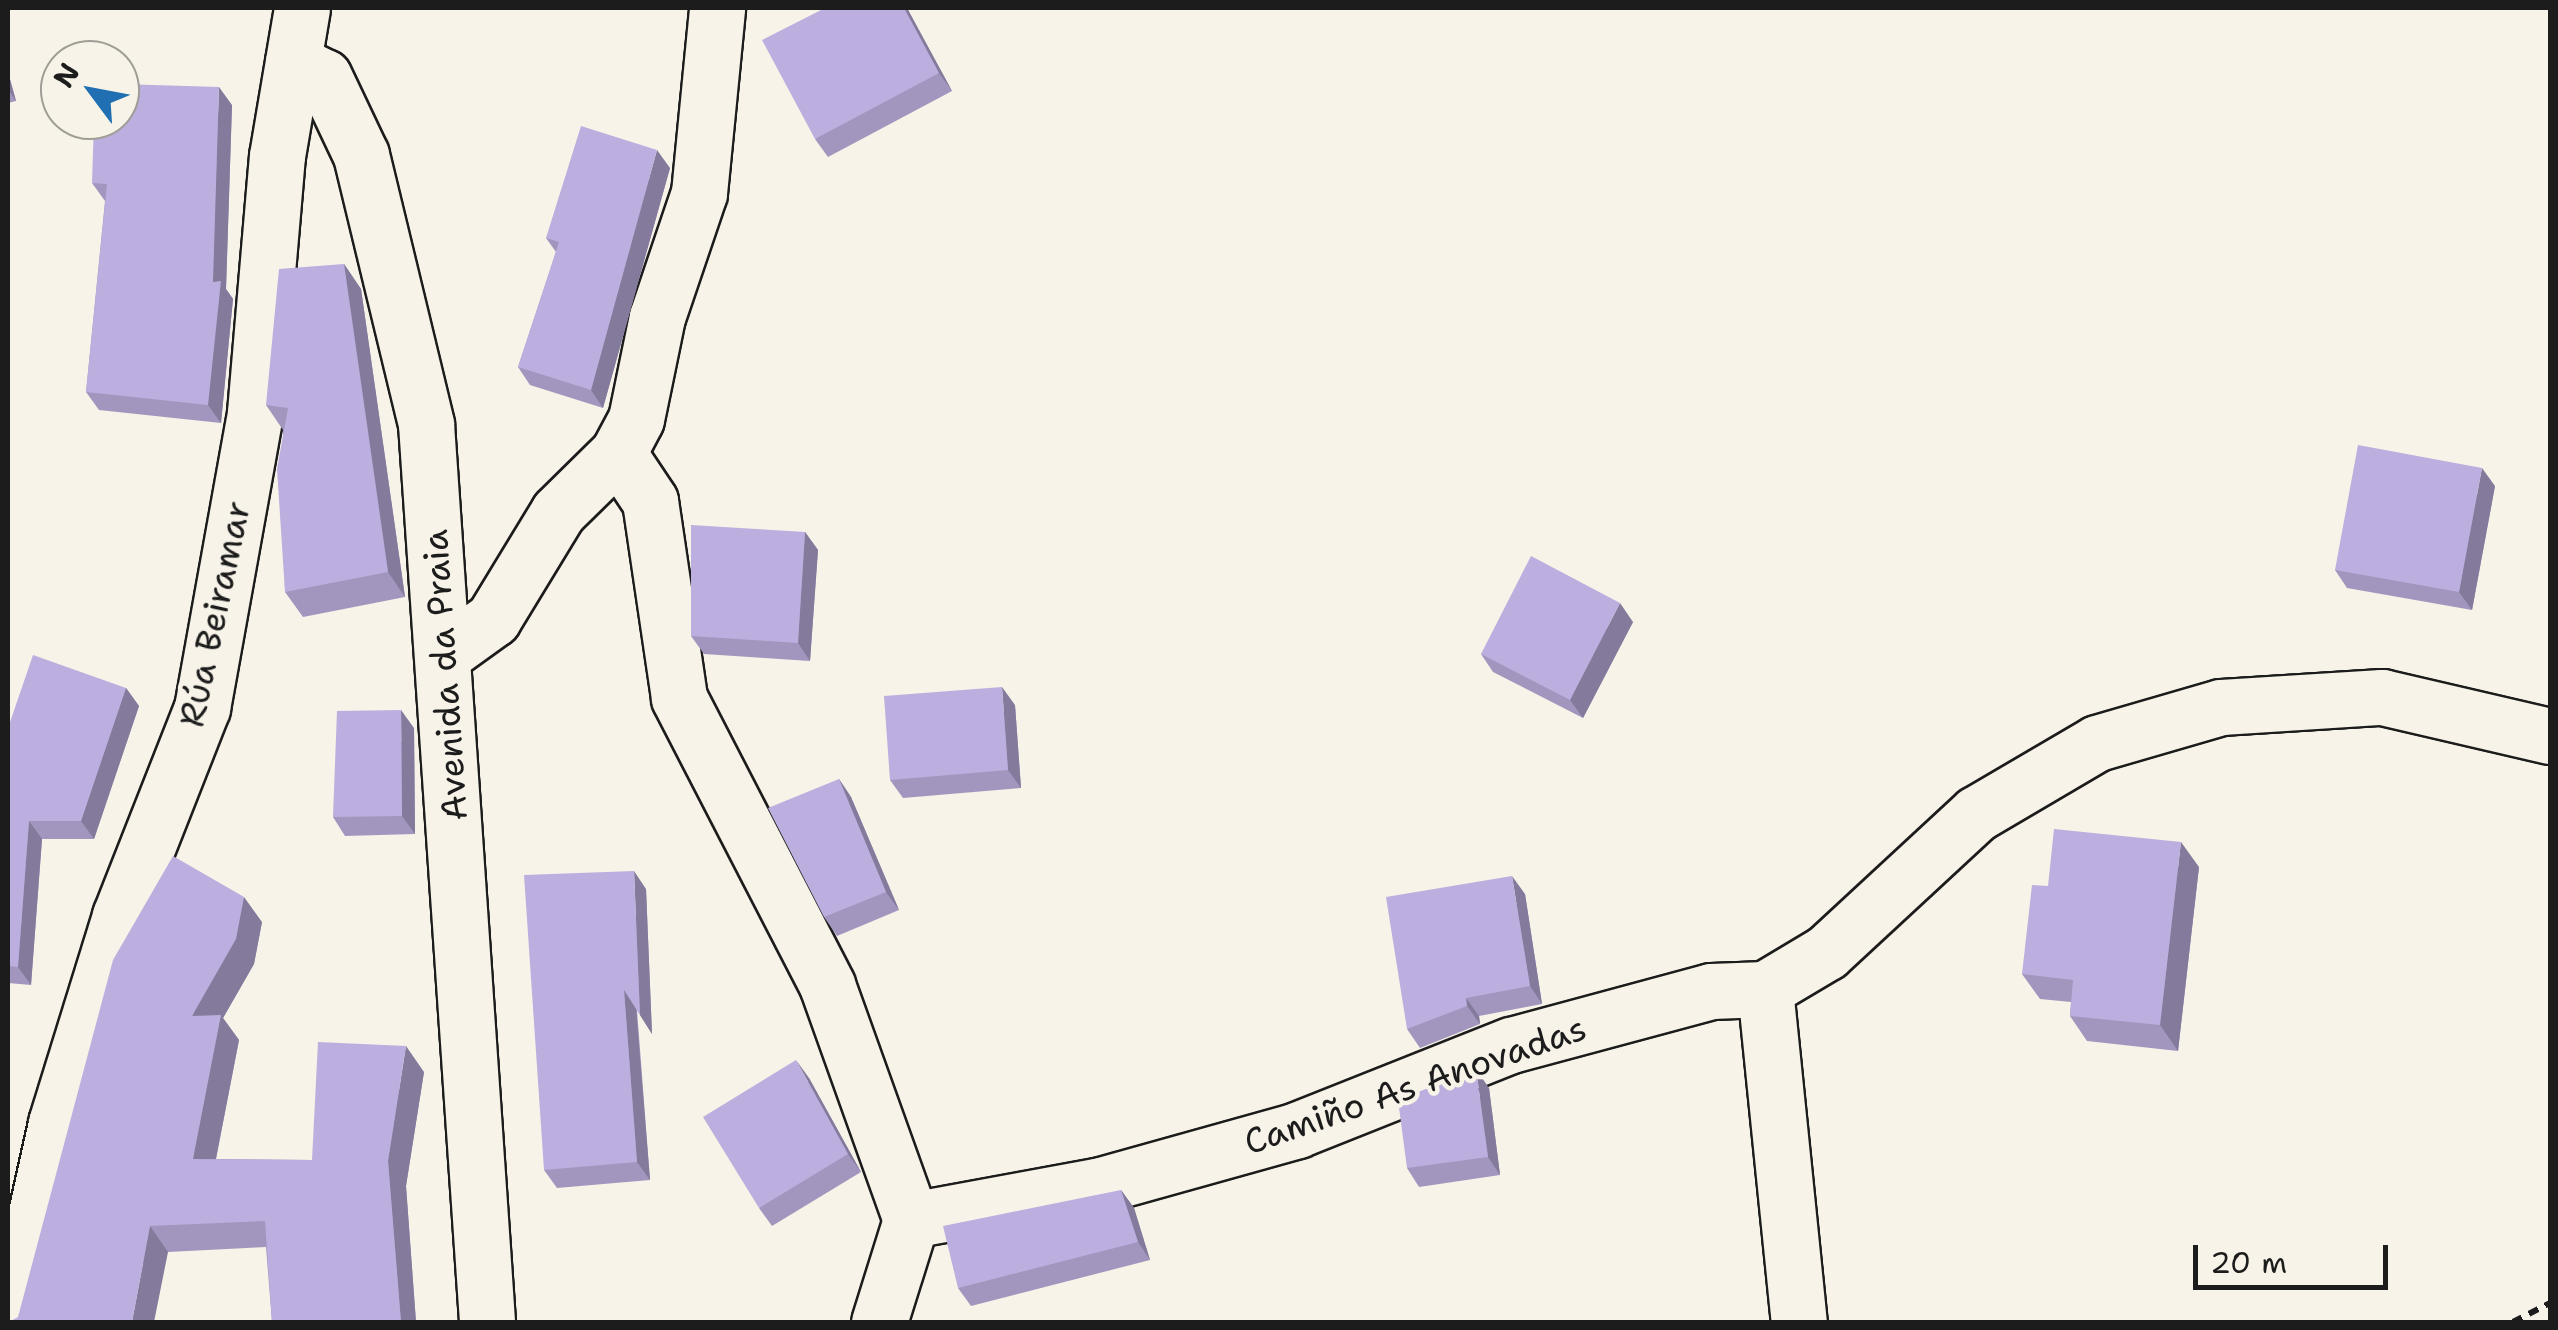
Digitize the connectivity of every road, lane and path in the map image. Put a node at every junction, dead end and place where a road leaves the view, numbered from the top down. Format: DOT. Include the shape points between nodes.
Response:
graph roads {
  1 [pos="302,8"];
  2 [pos="717,8"];
  3 [pos="293,62"];
  4 [pos="618,453"];
  5 [pos="443,655"];
  6 [pos="2550,736"];
  7 [pos="1765,989"];
  8 [pos="911,1220"];
  9 [pos="2550,1303"];
  10 [pos="12,1322"];
  11 [pos="488,1322"];
  12 [pos="878,1322"];
  13 [pos="1799,1322"];
  14 [pos="2512,1322"];
  1 -- 3 [label="street, Rúa Beiramar"];
  2 -- 4 [label="street" via="699,193 656,317 636,419"];
  3 -- 5 [label="street, Avenida da Praia" via="324,78 361,156 426,424"];
  3 -- 10 [label="street, Rúa Beiramar" via="254,412 202,708 120,916 56,1124"];
  4 -- 5 [label="street" via="558,512 493,619"];
  4 -- 8 [label="street" via="650,501 679,698 826,984"];
  5 -- 11 [label="street, Avenida da Praia"];
  6 -- 7 [label="street, Camiño As Anovadas" via="2382,696 2221,708 2097,743 1976,814 1827,952"];
  7 -- 8 [label="street, Camiño As Anovadas" via="1710,991 1512,1046 1297,1130 1097,1186"];
  7 -- 13 [label="street"];
  8 -- 12 [label="street"];
  9 -- 14 [label="path"];
}
